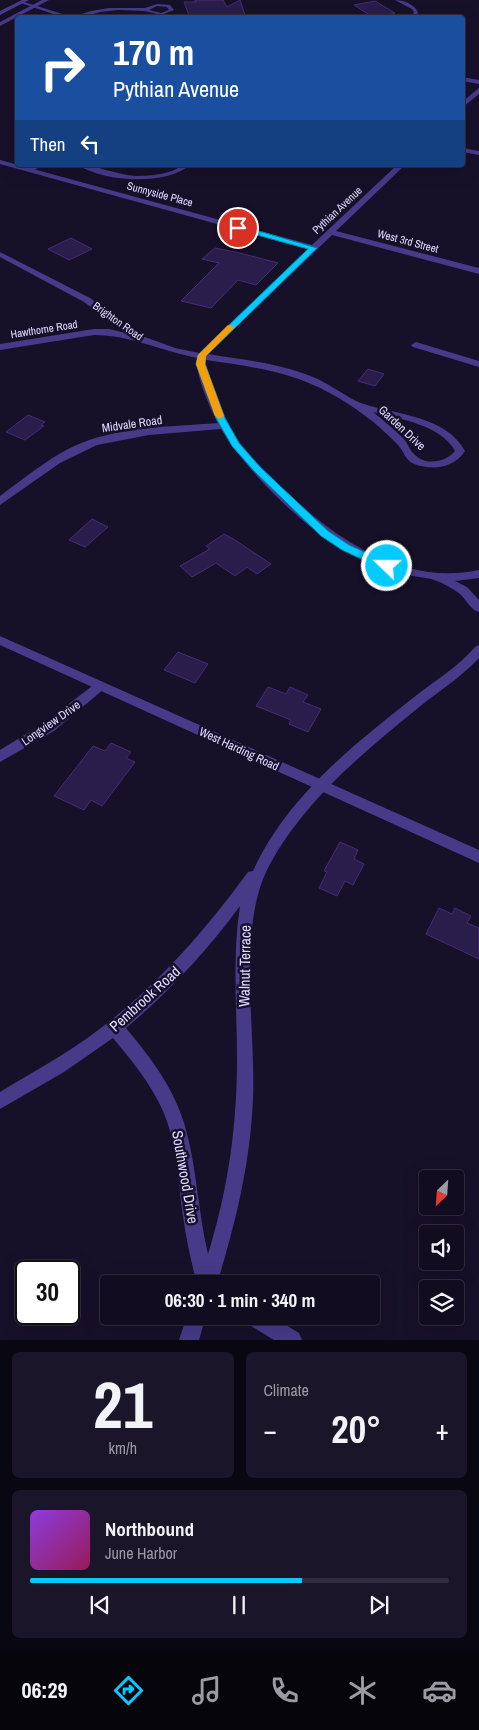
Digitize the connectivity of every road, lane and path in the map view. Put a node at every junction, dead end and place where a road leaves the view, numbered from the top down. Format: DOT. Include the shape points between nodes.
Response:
graph roads {
  1 [pos="46,0"];
  2 [pos="166,0"];
  3 [pos="397,0"];
  4 [pos="24,1"];
  5 [pos="37,5"];
  6 [pos="157,5"];
  7 [pos="146,10"];
  8 [pos="0,13"];
  9 [pos="165,14"];
  10 [pos="18,15"];
  11 [pos="64,15"];
  12 [pos="79,15"];
  13 [pos="415,15"];
  14 [pos="15,16"];
  15 [pos="0,24"];
  16 [pos="465,80"];
  17 [pos="479,82"];
  18 [pos="479,90"];
  19 [pos="465,103"];
  20 [pos="465,151"];
  21 [pos="479,153"];
  22 [pos="0,162"];
  23 [pos="15,166"];
  24 [pos="19,167"];
  25 [pos="36,167"];
  26 [pos="87,167"];
  27 [pos="184,167"];
  28 [pos="399,167"];
  29 [pos="31,170"];
  30 [pos="330,232"];
  31 [pos="313,248"];
  32 [pos="0,254"];
  33 [pos="479,271"];
  34 [pos="150,342"];
  35 [pos="416,345"];
  36 [pos="0,347"];
  37 [pos="202,355"];
  38 [pos="479,364"];
  39 [pos="358,406"];
  40 [pos="224,426"];
  41 [pos="0,501"];
  42 [pos="479,574"];
  43 [pos="436,576"];
  44 [pos="479,608"];
  45 [pos="0,640"];
  46 [pos="479,650"];
  47 [pos="100,686"];
  48 [pos="0,757"];
  49 [pos="318,785"];
  50 [pos="479,857"];
  51 [pos="262,865"];
  52 [pos="115,1028"];
  53 [pos="0,1101"];
  54 [pos="205,1275"];
  55 [pos="210,1275"];
  56 [pos="194,1325"];
  57 [pos="268,1325"];
  58 [pos="189,1340"];
  59 [pos="292,1340"];
  1 -- 5 [label="street"];
  2 -- 6 [label="lane"];
  3 -- 13 [label="lane" via="414,8"];
  4 -- 5 [label="lane"];
  4 -- 8 [label="street"];
  5 -- 10 [label="street"];
  5 -- 11 [label="lane"];
  6 -- 7 [label="lane"];
  6 -- 9 [label="lane" via="172,9"];
  7 -- 9 [label="lane" via="152,14"];
  7 -- 12 [label="lane" via="88,11"];
  14 -- 15 [label="street"];
  16 -- 17 [label="street"];
  18 -- 19 [label="street"];
  20 -- 21 [label="street"];
  22 -- 23 [label="street, Sunnyside Place"];
  24 -- 29 [label="street, Sunnyside Place"];
  25 -- 29 [label="lane"];
  26 -- 27 [label="lane" via="110,174 145,178 175,173"];
  28 -- 30 [label="street, Pythian Avenue"];
  29 -- 31 [label="street, Sunnyside Place"];
  30 -- 31 [label="street, Pythian Avenue"];
  30 -- 33 [label="street, West 3rd Street"];
  31 -- 37 [label="street, Pythian Avenue"];
  32 -- 34 [label="street, Brighton Road" via="89,301 138,337"];
  34 -- 36 [label="street, Hawthorne Road" via="110,332 94,332"];
  34 -- 37 [label="street, Brighton Road"];
  35 -- 38 [label="street"];
  37 -- 39 [label="street, Garden Drive" via="286,369 329,387"];
  37 -- 40 [label="street" via="201,364"];
  39 -- 39 [label="street, Garden Drive" via="439,430 450,436 460,451 451,461 442,464 427,464 413,459 404,445"];
  40 -- 41 [label="street, Midvale Road" via="112,437 93,442 57,460"];
  40 -- 43 [label="street" via="257,469 324,533 373,561"];
  42 -- 43 [label="street"];
  43 -- 44 [label="street" via="463,590"];
  45 -- 47 [label="street, West Harding Road"];
  46 -- 49 [label="street, Walnut Terrace"];
  47 -- 48 [label="street, Longview Drive" via="49,727"];
  47 -- 49 [label="street, West Harding Road"];
  49 -- 50 [label="street, West Harding Road"];
  49 -- 51 [label="street, Walnut Terrace"];
  51 -- 52 [label="street, Pembrook Road" via="225,917 184,964"];
  51 -- 55 [label="street, Walnut Terrace" via="247,909 244,933 246,1075 242,1140 233,1199"];
  52 -- 53 [label="street, Pembrook Road"];
  52 -- 54 [label="street, Southwood Drive" via="142,1060 165,1096 176,1125"];
  56 -- 58 [label="street"];
  57 -- 59 [label="street"];
}
